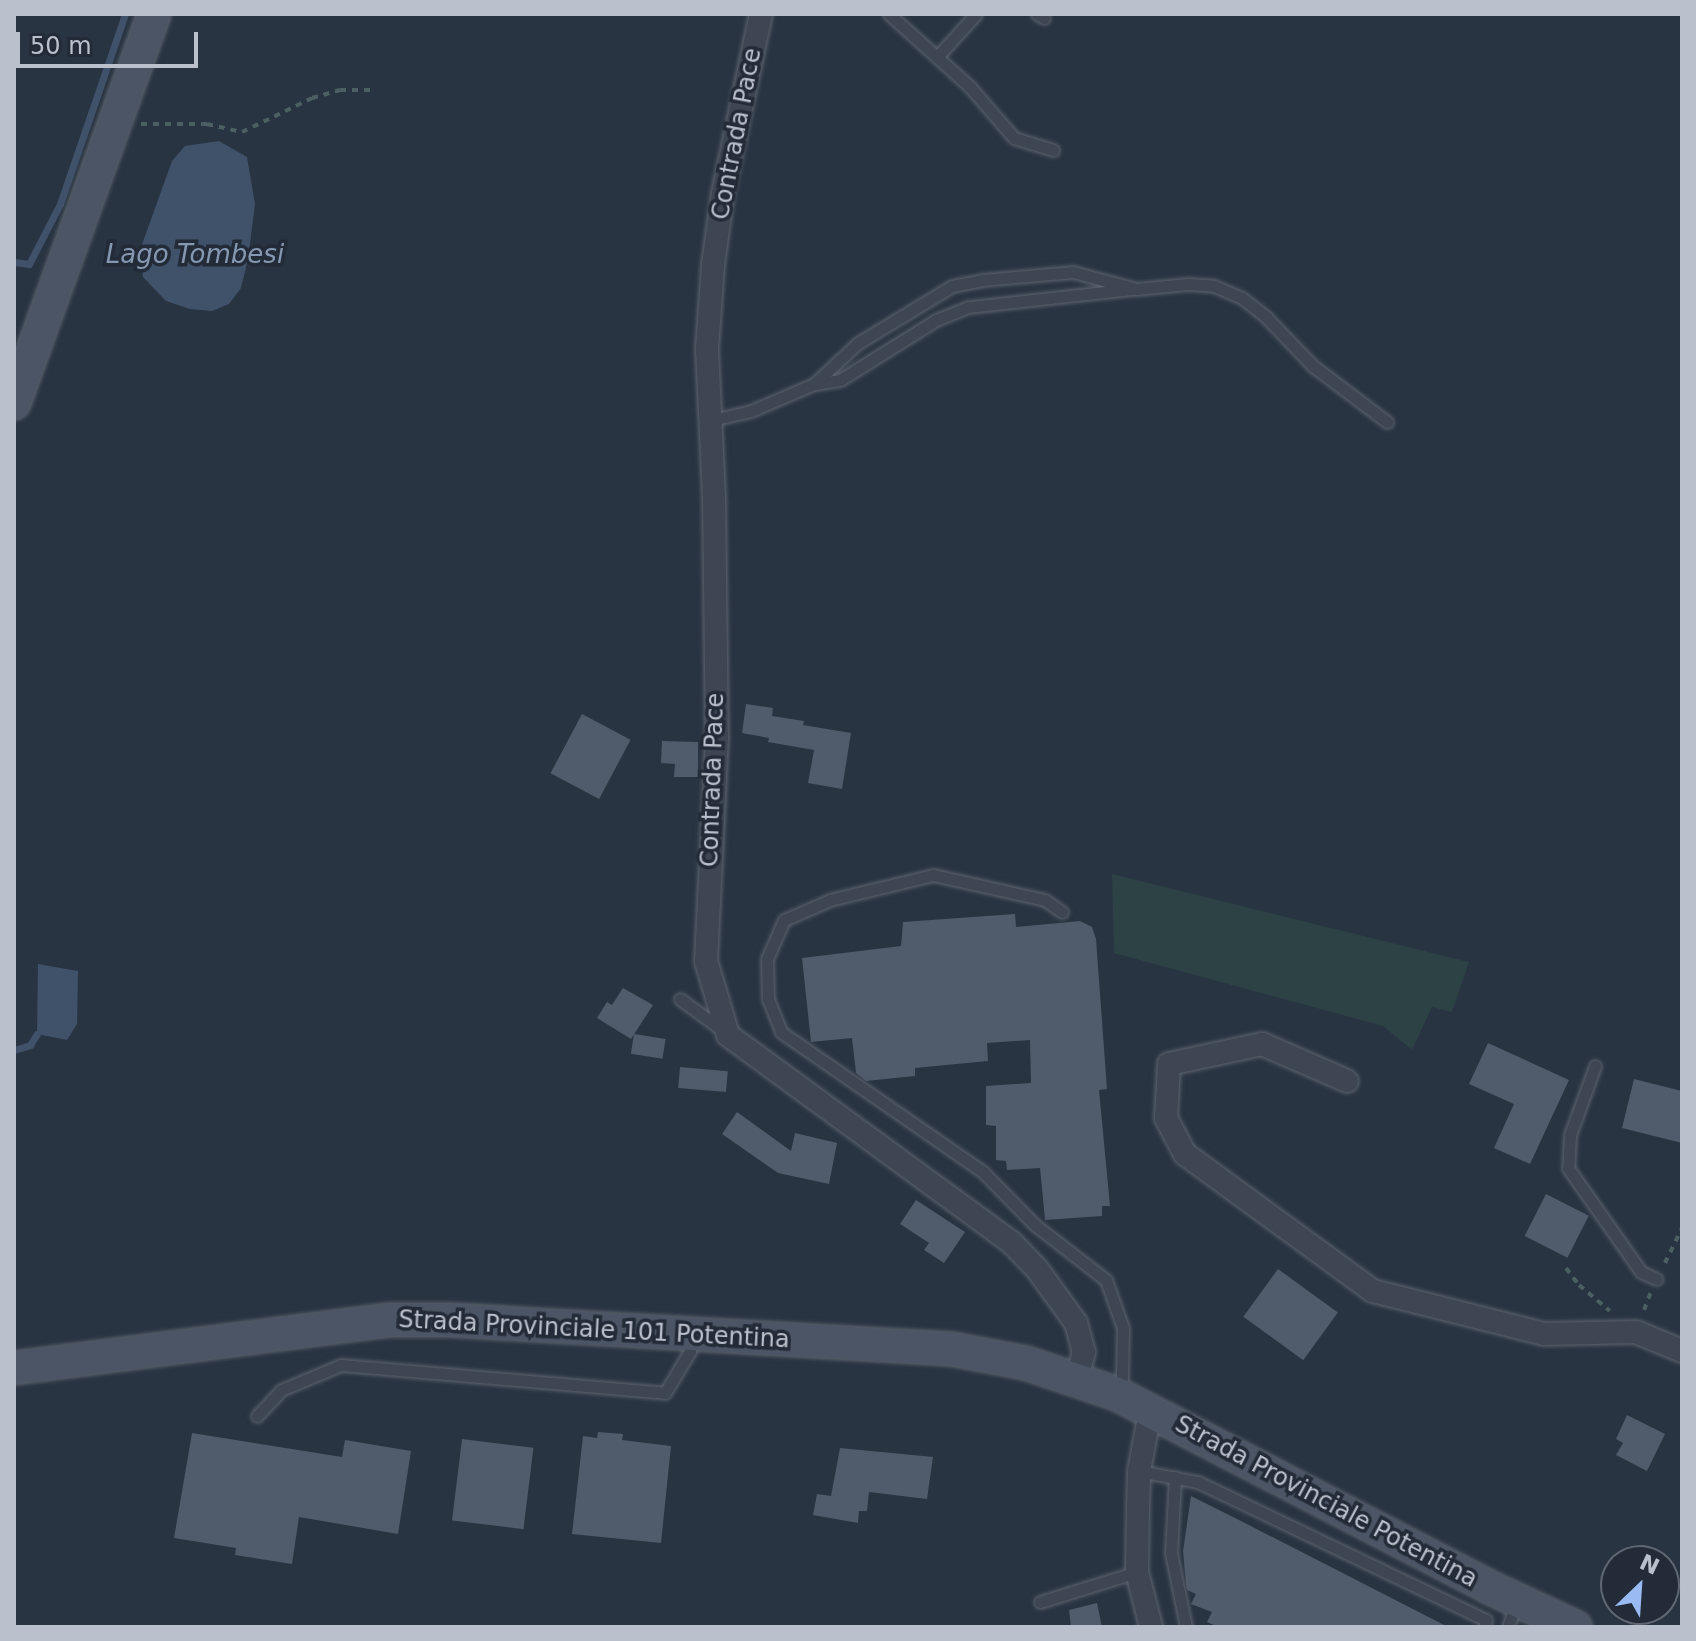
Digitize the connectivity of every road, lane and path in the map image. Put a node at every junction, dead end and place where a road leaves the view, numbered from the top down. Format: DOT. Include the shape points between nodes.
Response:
graph roads {
  1 [pos="154,14"];
  2 [pos="761,14"];
  3 [pos="889,14"];
  4 [pos="976,14"];
  5 [pos="937,57"];
  6 [pos="376,90"];
  7 [pos="116,117"];
  8 [pos="1053,150"];
  9 [pos="1136,289"];
  10 [pos="814,384"];
  11 [pos="14,403"];
  12 [pos="712,420"];
  13 [pos="1387,422"];
  14 [pos="1062,912"];
  15 [pos="680,999"];
  16 [pos="728,1035"];
  17 [pos="1595,1066"];
  18 [pos="1347,1081"];
  19 [pos="1566,1268"];
  20 [pos="1657,1279"];
  21 [pos="1636,1332"];
  22 [pos="691,1335"];
  23 [pos="1682,1351"];
  24 [pos="14,1368"];
  25 [pos="1077,1379"];
  26 [pos="1117,1394"];
  27 [pos="1154,1412"];
  28 [pos="257,1416"];
  29 [pos="1139,1471"];
  30 [pos="1175,1477"];
  31 [pos="1137,1572"];
  32 [pos="1040,1602"];
  33 [pos="1513,1614"];
  34 [pos="1151,1627"];
  35 [pos="1186,1627"];
  36 [pos="1485,1627"];
  37 [pos="1575,1627"];
  1 -- 7 [label="main road"];
  2 -- 12 [label="street, Contrada Pace" via="733,137 713,265 707,349"];
  3 -- 5 [label="lane"];
  4 -- 5 [label="lane"];
  5 -- 8 [label="lane" via="1014,138"];
  6 -- 7 [label="path" via="340,90 312,98 242,132 207,124 151,126"];
  7 -- 11 [label="main road"];
  9 -- 10 [label="lane" via="969,307 936,320 840,380"];
  9 -- 10 [label="lane" via="1073,272 952,286 858,343"];
  9 -- 13 [label="lane" via="1214,286 1242,298 1313,366"];
  10 -- 12 [label="lane" via="751,411"];
  12 -- 16 [label="street, Contrada Pace" via="717,737 706,961"];
  14 -- 26 [label="lane" via="1045,900 933,875 830,900 784,920 767,959 768,999 781,1032 983,1172 1035,1225 1106,1280 1123,1328"];
  15 -- 16 [label="lane"];
  16 -- 25 [label="street" via="1011,1242 1076,1323 1084,1352"];
  17 -- 20 [label="lane" via="1570,1135 1568,1168 1641,1272"];
  18 -- 21 [label="street" via="1262,1044 1169,1064 1166,1118 1185,1154 1373,1291 1544,1334"];
  19 -- 21 [label="path"];
  21 -- 23 [label="street"];
  22 -- 24 [label="main road, Strada Provinciale 101 Potentina" via="388,1320"];
  22 -- 25 [label="main road, Strada Provinciale 101 Potentina" via="951,1349"];
  22 -- 28 [label="lane" via="690,1351 665,1393 341,1365 281,1390"];
  25 -- 26 [label="main road, Strada Provinciale Potentina"];
  26 -- 27 [label="main road, Strada Provinciale Potentina"];
  27 -- 29 [label="street"];
  27 -- 33 [label="main road, Strada Provinciale Potentina"];
  29 -- 30 [label="lane"];
  29 -- 31 [label="street"];
  30 -- 35 [label="lane" via="1171,1553"];
  30 -- 36 [label="lane" via="1198,1482 1472,1613 1486,1620"];
  31 -- 32 [label="lane"];
  31 -- 34 [label="street"];
  33 -- 37 [label="main road, Strada Provinciale Potentina"];
}
